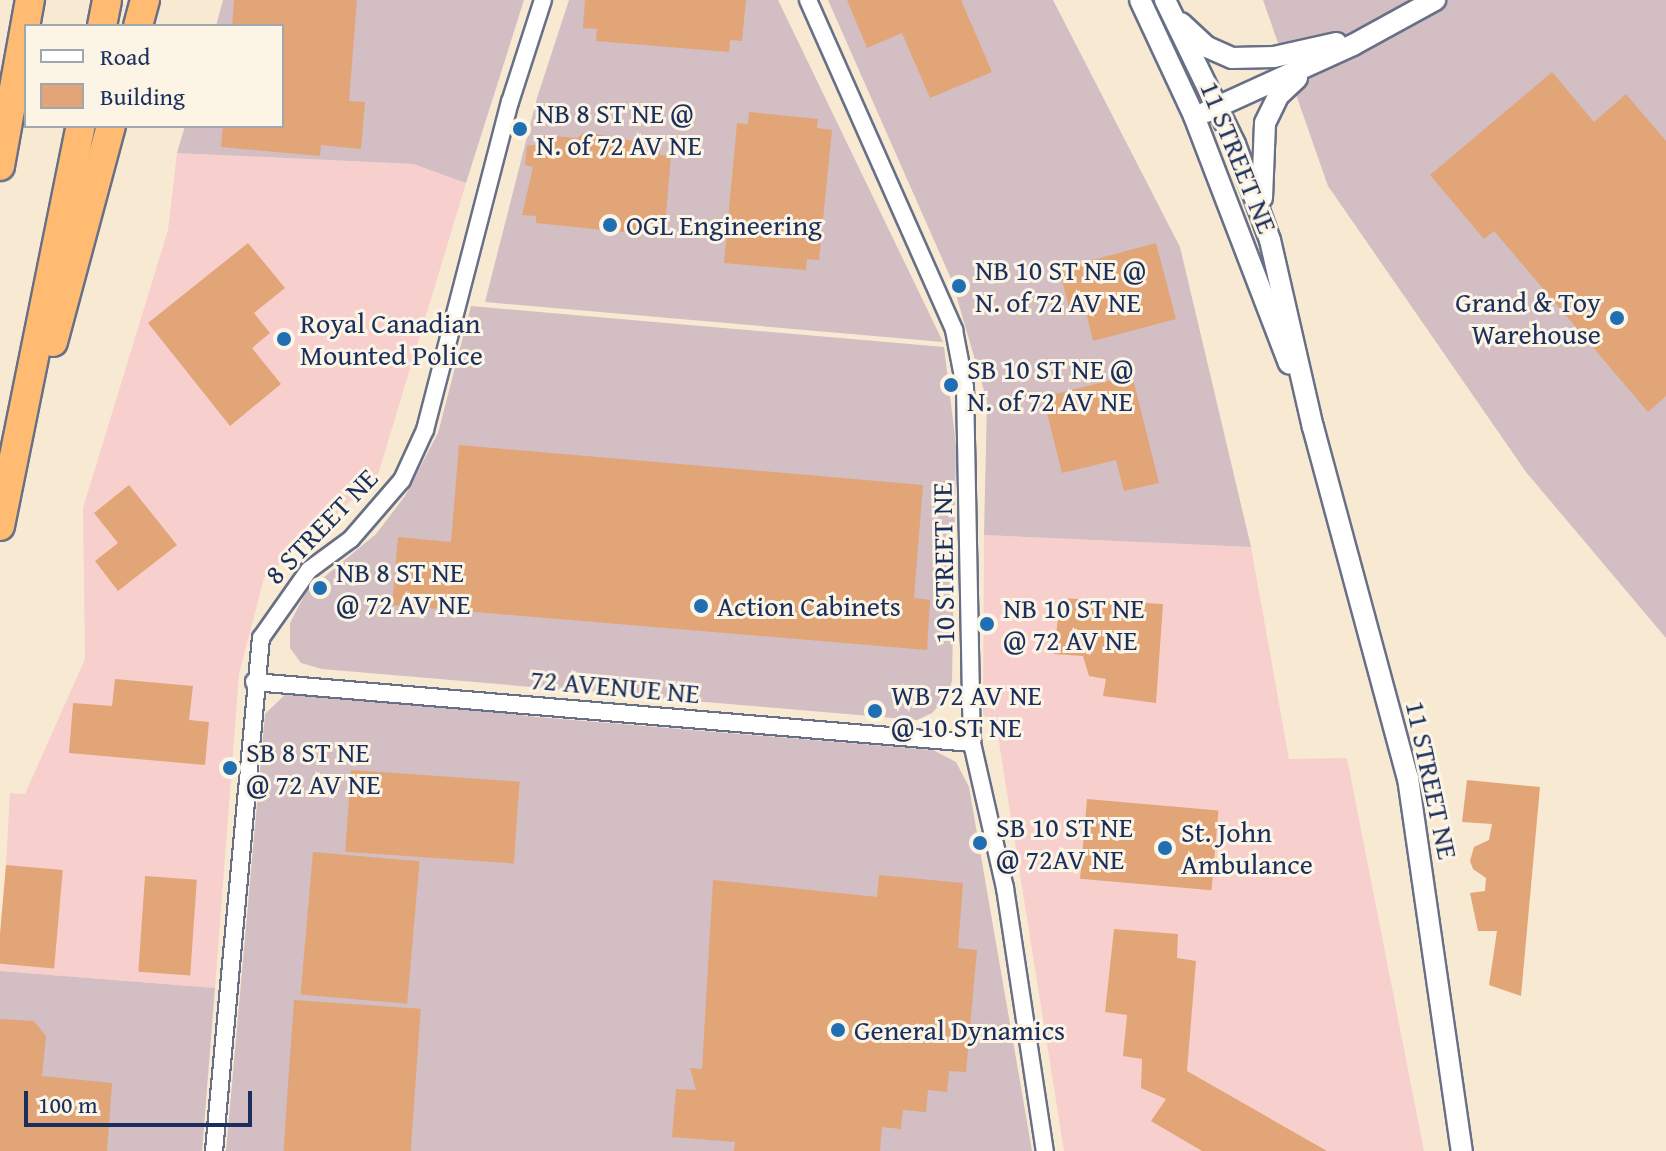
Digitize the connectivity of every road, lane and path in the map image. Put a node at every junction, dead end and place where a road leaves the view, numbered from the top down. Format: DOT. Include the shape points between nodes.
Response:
graph roads {
  1 [pos="30,0"];
  2 [pos="107,0"];
  3 [pos="145,0"];
  4 [pos="543,0"];
  5 [pos="808,0"];
  6 [pos="1140,0"];
  7 [pos="1435,0"];
  8 [pos="1168,7"];
  9 [pos="26,24"];
  10 [pos="102,24"];
  11 [pos="139,24"];
  12 [pos="1382,29"];
  13 [pos="24,33"];
  14 [pos="1308,66"];
  15 [pos="1219,108"];
  16 [pos="1194,116"];
  17 [pos="81,128"];
  18 [pos="110,128"];
  19 [pos="0,166"];
  20 [pos="1262,213"];
  21 [pos="1313,427"];
  22 [pos="18,432"];
  23 [pos="0,526"];
  24 [pos="254,682"];
  25 [pos="972,743"];
  26 [pos="214,1151"];
  27 [pos="1045,1151"];
  28 [pos="1462,1151"];
  1 -- 9 [label="highway"];
  2 -- 10 [label="highway"];
  3 -- 11 [label="highway"];
  4 -- 24 [label="street, 8 STREET NE" via="510,102 425,430 402,480 351,539 309,570 274,614 261,638"];
  5 -- 25 [label="street, 10 STREET NE" via="954,330 965,387"];
  6 -- 16 [label="street, 11 STREET NE"];
  7 -- 12 [label="street"];
  8 -- 12 [label="street" via="1207,47 1232,58 1274,57"];
  8 -- 15 [label="street, 11 STREET NE"];
  12 -- 14 [label="street"];
  13 -- 19 [label="highway"];
  14 -- 15 [label="street"];
  14 -- 20 [label="street" via="1278,96 1265,123"];
  15 -- 16 [label="street"];
  15 -- 20 [label="street, 11 STREET NE"];
  16 -- 21 [label="street, 11 STREET NE"];
  17 -- 22 [label="highway"];
  18 -- 22 [label="highway" via="44,373"];
  20 -- 21 [label="street, 11 STREET NE"];
  21 -- 28 [label="street, 11 STREET NE" via="1408,778"];
  22 -- 23 [label="highway"];
  24 -- 25 [label="street, 72 AVENUE NE"];
  24 -- 26 [label="street, 8 STREET NE"];
  25 -- 27 [label="street, 10 STREET NE" via="1005,888"];
}
